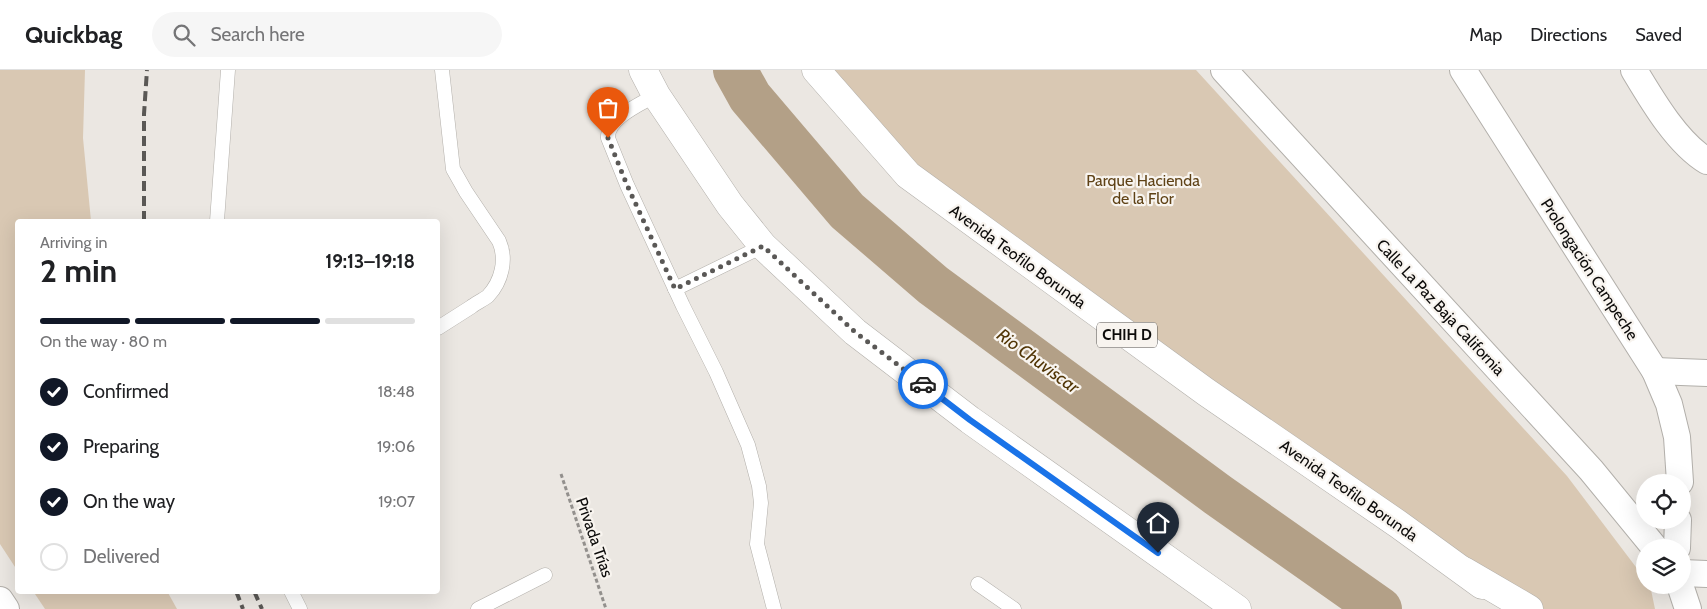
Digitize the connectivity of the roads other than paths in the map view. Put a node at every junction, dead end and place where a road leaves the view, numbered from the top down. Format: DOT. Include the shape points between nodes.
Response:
graph roads {
  1 [pos="228,70"];
  2 [pos="442,70"];
  3 [pos="643,70"];
  4 [pos="816,70"];
  5 [pos="1224,70"];
  6 [pos="1463,70"];
  7 [pos="1634,70"];
  8 [pos="656,95"];
  9 [pos="1707,161"];
  10 [pos="217,219"];
  11 [pos="763,246"];
  12 [pos="675,289"];
  13 [pos="440,327"];
  14 [pos="1656,371"];
  15 [pos="1707,374"];
  16 [pos="1679,474"];
  17 [pos="1648,539"];
  18 [pos="1464,571"];
  19 [pos="1691,573"];
  20 [pos="1707,574"];
  21 [pos="545,575"];
  22 [pos="978,584"];
  23 [pos="292,594"];
  24 [pos="1683,594"];
  25 [pos="0,600"];
  26 [pos="6,609"];
  27 [pos="300,609"];
  28 [pos="478,609"];
  29 [pos="774,609"];
  30 [pos="1014,609"];
  31 [pos="1236,609"];
  32 [pos="1513,609"];
  33 [pos="1528,609"];
  34 [pos="1688,609"];
  1 -- 10 [label="lane"];
  2 -- 13 [label="lane" via="454,169 499,241 504,259 496,284 487,296"];
  3 -- 8 [label="main road"];
  4 -- 18 [label="main road, Avenida Teofilo Borunda / CHIH D" via="908,176 1206,392"];
  5 -- 17 [label="street, Calle La Paz Baja California" via="1585,464"];
  6 -- 14 [label="street, Prolongación Campeche"];
  7 -- 9 [label="street" via="1674,129 1697,155"];
  8 -- 11 [label="main road" via="730,205"];
  8 -- 12 [label="lane" via="620,117 611,127 608,138"];
  11 -- 12 [label="lane"];
  11 -- 31 [label="main road" via="855,332 970,420"];
  12 -- 29 [label="lane" via="748,445 761,503 757,544"];
  14 -- 15 [label="street"];
  14 -- 16 [label="street, Prolongación Campeche" via="1677,437"];
  18 -- 32 [label="main road"];
  18 -- 33 [label="main road, CHIH D"];
  19 -- 20 [label="street"];
  21 -- 28 [label="lane"];
  22 -- 30 [label="lane"];
  23 -- 27 [label="lane"];
  24 -- 34 [label="street"];
  25 -- 26 [label="street"];
}
